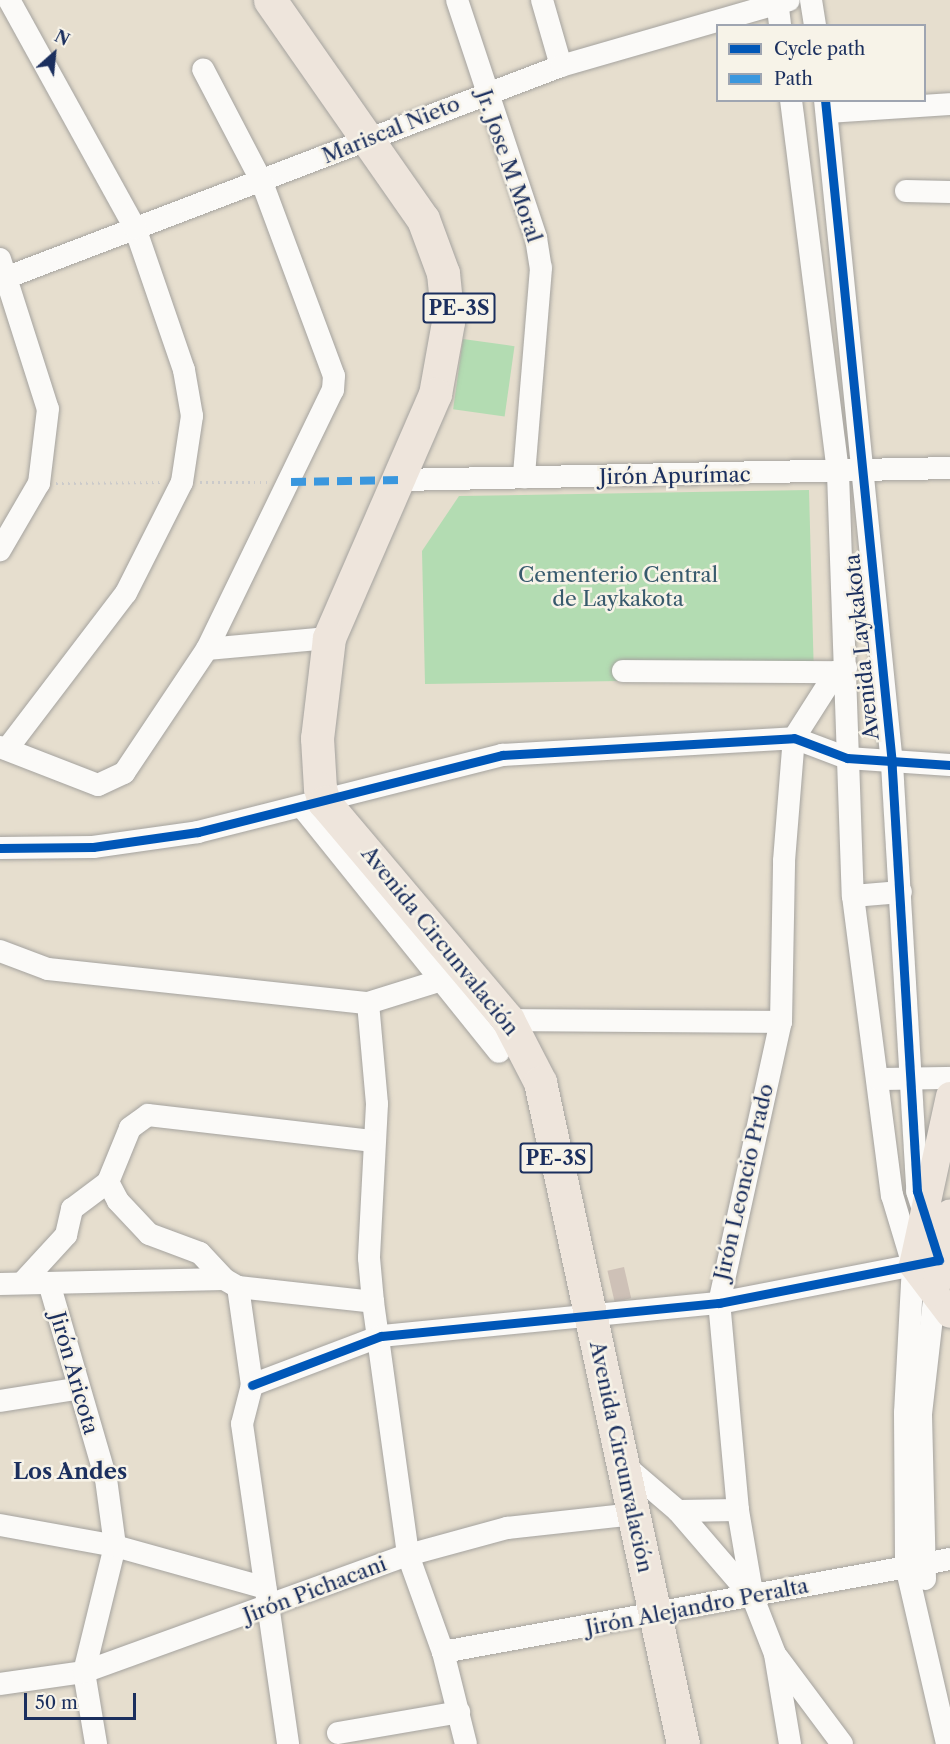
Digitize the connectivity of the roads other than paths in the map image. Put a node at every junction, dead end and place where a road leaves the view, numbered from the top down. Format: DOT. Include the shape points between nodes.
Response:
graph roads {
  1 [pos="9,0"];
  2 [pos="270,0"];
  3 [pos="285,0"];
  4 [pos="457,0"];
  5 [pos="542,0"];
  6 [pos="811,0"];
  7 [pos="781,7"];
  8 [pos="716,24"];
  9 [pos="718,24"];
  10 [pos="815,24"];
  11 [pos="561,66"];
  12 [pos="203,69"];
  13 [pos="484,94"];
  14 [pos="791,102"];
  15 [pos="950,104"];
  16 [pos="826,106"];
  17 [pos="374,134"];
  18 [pos="262,183"];
  19 [pos="906,190"];
  20 [pos="950,192"];
  21 [pos="135,228"];
  22 [pos="3,272"];
  23 [pos="950,468"];
  24 [pos="838,474"];
  25 [pos="862,474"];
  26 [pos="524,477"];
  27 [pos="407,481"];
  28 [pos="29,504"];
  29 [pos="0,524"];
  30 [pos="0,550"];
  31 [pos="329,638"];
  32 [pos="207,649"];
  33 [pos="841,670"];
  34 [pos="623,671"];
  35 [pos="794,738"];
  36 [pos="3,748"];
  37 [pos="847,758"];
  38 [pos="892,764"];
  39 [pos="950,765"];
  40 [pos="313,804"];
  41 [pos="0,848"];
  42 [pos="901,892"];
  43 [pos="853,896"];
  44 [pos="0,951"];
  45 [pos="438,981"];
  46 [pos="368,1003"];
  47 [pos="508,1020"];
  48 [pos="781,1022"];
  49 [pos="499,1052"];
  50 [pos="913,1076"];
  51 [pos="950,1078"];
  52 [pos="878,1079"];
  53 [pos="950,1096"];
  54 [pos="374,1142"];
  55 [pos="108,1182"];
  56 [pos="938,1216"];
  57 [pos="23,1281"];
  58 [pos="49,1283"];
  59 [pos="231,1283"];
  60 [pos="0,1284"];
  61 [pos="935,1287"];
  62 [pos="373,1302"];
  63 [pos="718,1303"];
  64 [pos="591,1319"];
  65 [pos="381,1336"];
  66 [pos="252,1385"];
  67 [pos="76,1389"];
  68 [pos="0,1401"];
  69 [pos="913,1413"];
  70 [pos="622,1463"];
  71 [pos="738,1510"];
  72 [pos="678,1511"];
  73 [pos="634,1514"];
  74 [pos="0,1525"];
  75 [pos="115,1546"];
  76 [pos="408,1555"];
  77 [pos="950,1559"];
  78 [pos="914,1565"];
  79 [pos="268,1598"];
  80 [pos="753,1598"];
  81 [pos="654,1616"];
  82 [pos="443,1652"];
  83 [pos="775,1654"];
  84 [pos="84,1672"];
  85 [pos="0,1684"];
  86 [pos="950,1685"];
  87 [pos="459,1712"];
  88 [pos="338,1733"];
  89 [pos="96,1744"];
  90 [pos="288,1744"];
  91 [pos="466,1744"];
  92 [pos="683,1744"];
  93 [pos="790,1744"];
  94 [pos="842,1744"];
  95 [pos="947,1744"];
  1 -- 21 [label="street"];
  2 -- 17 [label="highway, PE-3S"];
  3 -- 17 [label="highway, PE-3S"];
  4 -- 13 [label="street, Jr. Jose M Moral"];
  5 -- 11 [label="street"];
  6 -- 10 [label="street"];
  7 -- 9 [label="street, Mariscal Nieto"];
  8 -- 11 [label="street, Mariscal Nieto"];
  11 -- 13 [label="street, Mariscal Nieto"];
  12 -- 18 [label="street"];
  13 -- 17 [label="street, Mariscal Nieto"];
  13 -- 26 [label="street, Jr. Jose M Moral" via="536,238 541,268"];
  14 -- 24 [label="street, Avenida Laykakota"];
  15 -- 16 [label="street"];
  16 -- 25 [label="street, Avenida Laykakota"];
  17 -- 18 [label="street, Mariscal Nieto"];
  17 -- 27 [label="highway, PE-3S" via="434,213 456,271 460,329 453,378"];
  18 -- 21 [label="street, Mariscal Nieto"];
  18 -- 32 [label="street" via="334,383"];
  19 -- 20 [label="street"];
  21 -- 22 [label="street, Mariscal Nieto"];
  21 -- 36 [label="street" via="188,393 190,446 182,482 126,592"];
  22 -- 28 [label="street" via="48,409 47,450"];
  23 -- 25 [label="street, Jirón Apurímac"];
  24 -- 25 [label="street, Jirón Apurímac"];
  24 -- 26 [label="street, Jirón Apurímac"];
  24 -- 33 [label="street, Avenida Laykakota"];
  25 -- 38 [label="street, Avenida Laykakota"];
  26 -- 27 [label="street, Jirón Apurímac"];
  27 -- 31 [label="highway, PE-3S" via="361,591"];
  28 -- 29 [label="street"];
  28 -- 30 [label="street"];
  31 -- 32 [label="street"];
  31 -- 40 [label="highway, PE-3S"];
  32 -- 36 [label="street" via="124,773 111,782 79,780"];
  33 -- 34 [label="street"];
  33 -- 35 [label="street, Jirón Leoncio Prado"];
  33 -- 37 [label="street, Avenida Laykakota"];
  35 -- 37 [label="street"];
  35 -- 40 [label="street" via="502,755"];
  35 -- 48 [label="street, Jirón Leoncio Prado" via="784,861"];
  37 -- 38 [label="street"];
  37 -- 43 [label="street, Avenida Laykakota"];
  38 -- 39 [label="street"];
  38 -- 42 [label="street, Avenida Laykakota"];
  40 -- 41 [label="street" via="198,832 105,845"];
  40 -- 45 [label="street"];
  40 -- 47 [label="highway, Avenida Circunvalación / PE-3S"];
  42 -- 43 [label="street"];
  42 -- 50 [label="street, Avenida Laykakota"];
  43 -- 52 [label="street, Avenida Laykakota"];
  44 -- 46 [label="street" via="48,969"];
  45 -- 46 [label="street"];
  45 -- 49 [label="street"];
  46 -- 54 [label="street" via="377,1104"];
  47 -- 48 [label="street"];
  47 -- 64 [label="highway, Avenida Circunvalación / PE-3S" via="540,1082"];
  48 -- 63 [label="street, Jirón Leoncio Prado"];
  50 -- 51 [label="street"];
  50 -- 52 [label="street"];
  50 -- 56 [label="street, Avenida Laykakota" via="917,1191"];
  52 -- 61 [label="street, Avenida Laykakota" via="892,1195"];
  53 -- 56 [label="main road"];
  54 -- 55 [label="street" via="148,1114 130,1128"];
  54 -- 62 [label="street" via="369,1258"];
  55 -- 57 [label="street" via="72,1209 66,1235"];
  55 -- 59 [label="street" via="118,1201 149,1234 200,1253"];
  56 -- 61 [label="main road"];
  57 -- 58 [label="street"];
  57 -- 60 [label="street"];
  58 -- 59 [label="street"];
  58 -- 67 [label="street, Jirón Aricota"];
  59 -- 62 [label="street"];
  59 -- 66 [label="street"];
  61 -- 63 [label="street"];
  61 -- 69 [label="street"];
  61 -- 69 [label="street"];
  62 -- 65 [label="street"];
  63 -- 64 [label="street"];
  63 -- 71 [label="street, Jirón Leoncio Prado"];
  64 -- 65 [label="street"];
  64 -- 70 [label="highway, Avenida Circunvalación / PE-3S"];
  65 -- 66 [label="street"];
  65 -- 76 [label="street"];
  66 -- 79 [label="street" via="242,1424"];
  67 -- 68 [label="street"];
  67 -- 75 [label="street, Jirón Aricota" via="106,1479"];
  69 -- 78 [label="street"];
  70 -- 72 [label="street"];
  70 -- 73 [label="highway, Avenida Circunvalación / PE-3S"];
  71 -- 72 [label="street"];
  71 -- 80 [label="street, Jirón Leoncio Prado"];
  72 -- 80 [label="street"];
  73 -- 76 [label="street, Jirón Pichacani" via="507,1528"];
  73 -- 81 [label="highway, Avenida Circunvalación / PE-3S"];
  74 -- 75 [label="street"];
  75 -- 79 [label="street"];
  75 -- 84 [label="street, Jirón Aricota"];
  76 -- 79 [label="street, Jirón Pichacani"];
  76 -- 82 [label="street"];
  77 -- 78 [label="street, Jirón Alejandro Peralta"];
  78 -- 80 [label="street, Jirón Alejandro Peralta"];
  78 -- 86 [label="street"];
  78 -- 95 [label="street"];
  79 -- 84 [label="street, Jirón Pichacani"];
  79 -- 90 [label="street"];
  80 -- 81 [label="street, Jirón Alejandro Peralta"];
  80 -- 83 [label="street, Jirón Leoncio Prado"];
  81 -- 82 [label="street, Jirón Alejandro Peralta"];
  81 -- 92 [label="highway, Avenida Circunvalación / PE-3S"];
  82 -- 87 [label="street"];
  83 -- 93 [label="street, Jirón Leoncio Prado"];
  83 -- 94 [label="street"];
  84 -- 85 [label="street, Jirón Pichacani"];
  84 -- 89 [label="street, Jirón Aricota"];
  87 -- 88 [label="street"];
  87 -- 91 [label="street"];
}
